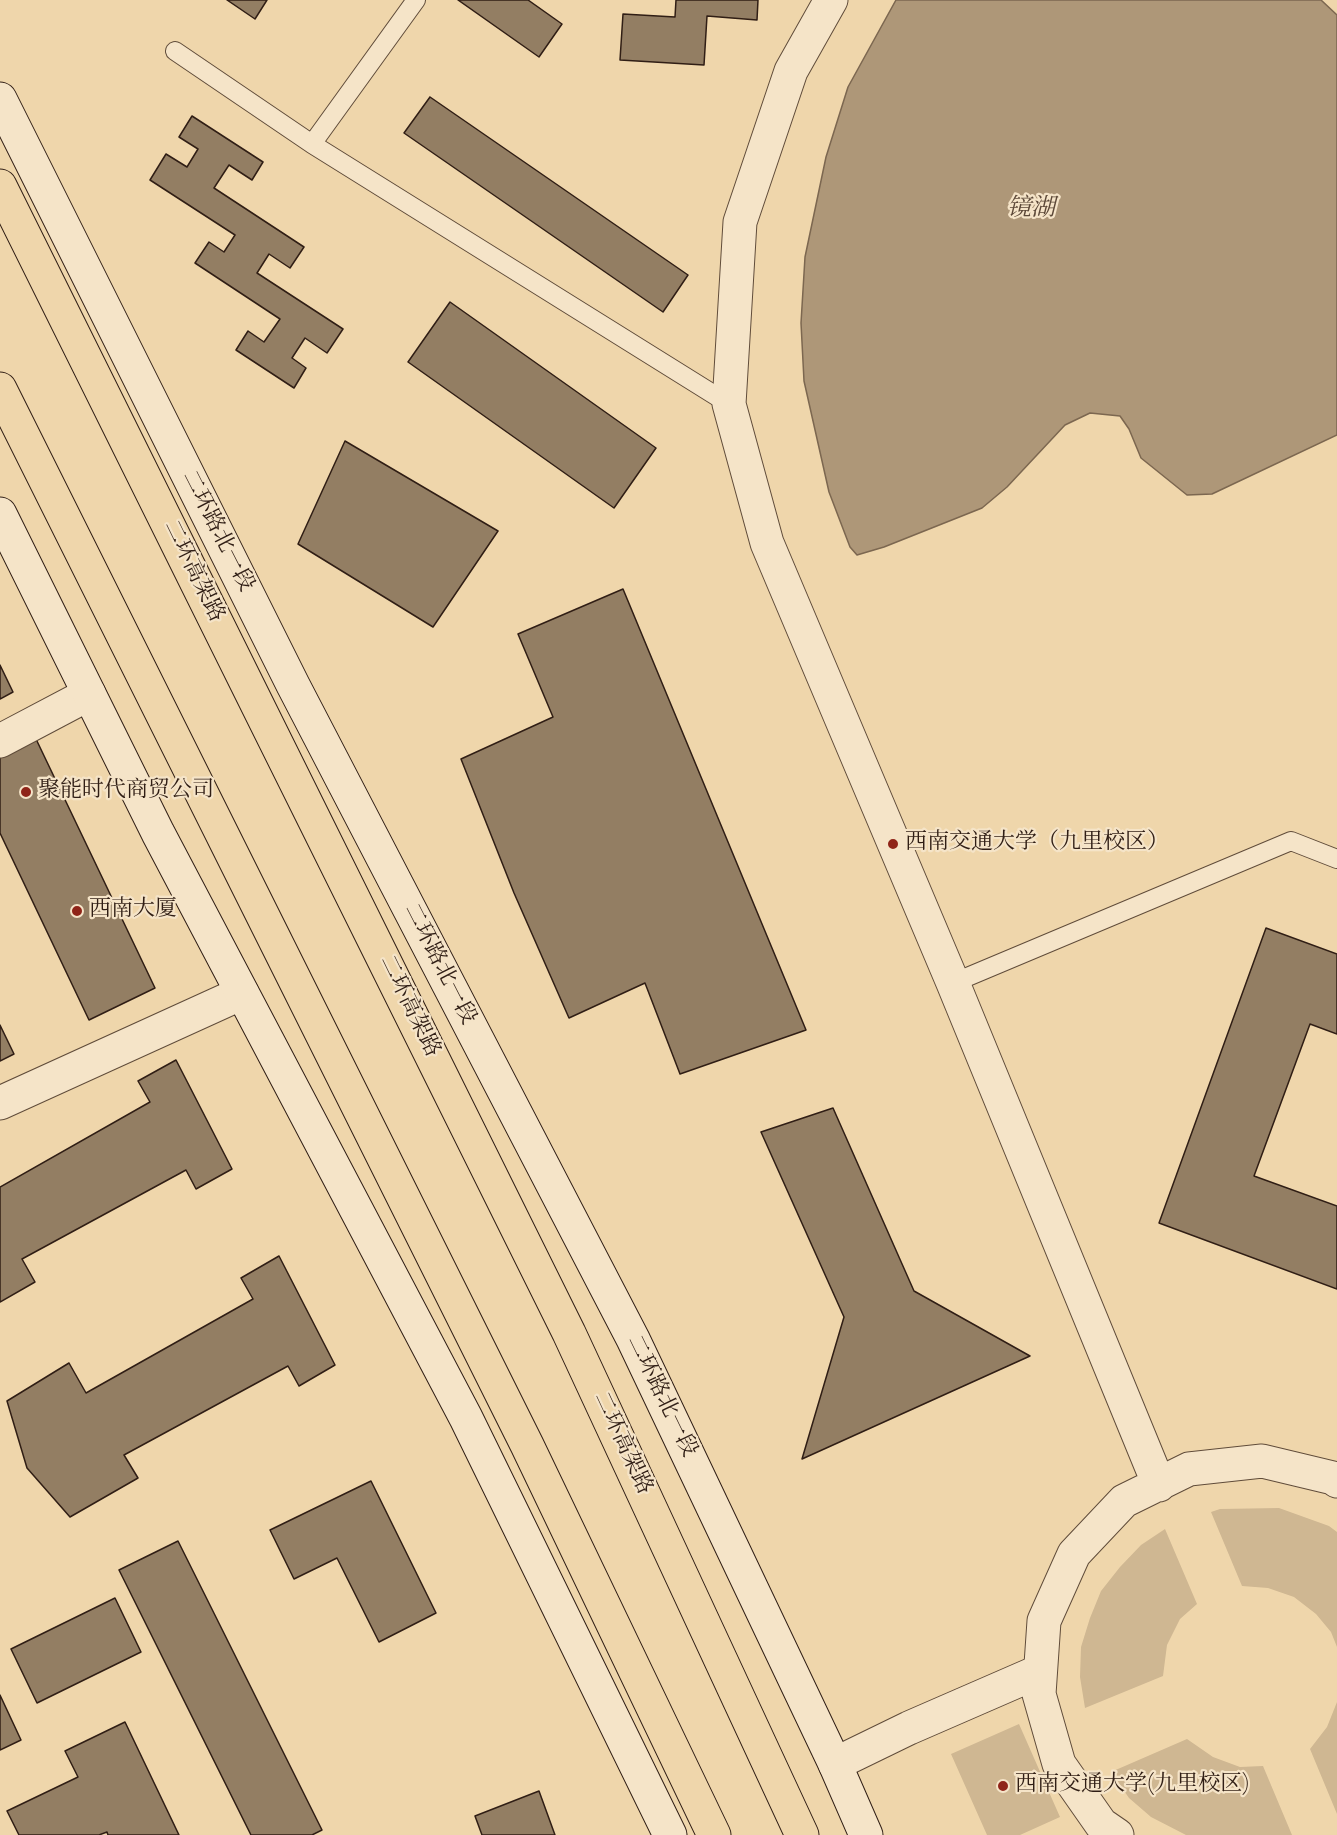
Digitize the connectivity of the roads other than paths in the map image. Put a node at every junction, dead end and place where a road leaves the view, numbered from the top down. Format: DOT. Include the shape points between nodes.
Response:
graph roads {
  1 [pos="416,0"];
  2 [pos="831,0"];
  3 [pos="175,51"];
  4 [pos="0,99"];
  5 [pos="312,144"];
  6 [pos="0,186"];
  7 [pos="0,389"];
  8 [pos="729,404"];
  9 [pos="0,514"];
  10 [pos="89,694"];
  11 [pos="0,741"];
  12 [pos="1337,859"];
  13 [pos="953,984"];
  14 [pos="242,993"];
  15 [pos="0,1103"];
  16 [pos="1337,1481"];
  17 [pos="1159,1485"];
  18 [pos="1040,1671"];
  19 [pos="836,1764"];
  20 [pos="670,1835"];
  21 [pos="714,1835"];
  22 [pos="802,1835"];
  23 [pos="866,1835"];
  24 [pos="1117,1835"];
  1 -- 5 [label="lane"];
  2 -- 8 [label="main road" via="791,71 740,222"];
  3 -- 5 [label="lane"];
  4 -- 19 [label="main road, 二环路北一段" via="293,685 633,1340"];
  5 -- 8 [label="lane"];
  6 -- 22 [label="highway, 二环高架路" via="564,1322"];
  7 -- 21 [label="highway" via="522,1435"];
  8 -- 13 [label="main road" via="768,543"];
  9 -- 10 [label="main road"];
  10 -- 11 [label="main road"];
  10 -- 14 [label="main road"];
  12 -- 13 [label="lane" via="1291,841"];
  13 -- 17 [label="main road"];
  14 -- 15 [label="main road"];
  14 -- 20 [label="main road" via="466,1418"];
  16 -- 17 [label="main road" via="1262,1461 1189,1469"];
  17 -- 18 [label="main road" via="1124,1501 1074,1554 1044,1621"];
  18 -- 19 [label="main road"];
  18 -- 24 [label="main road" via="1039,1694 1059,1764 1101,1824"];
  19 -- 23 [label="main road, 二环路北一段"];
}
